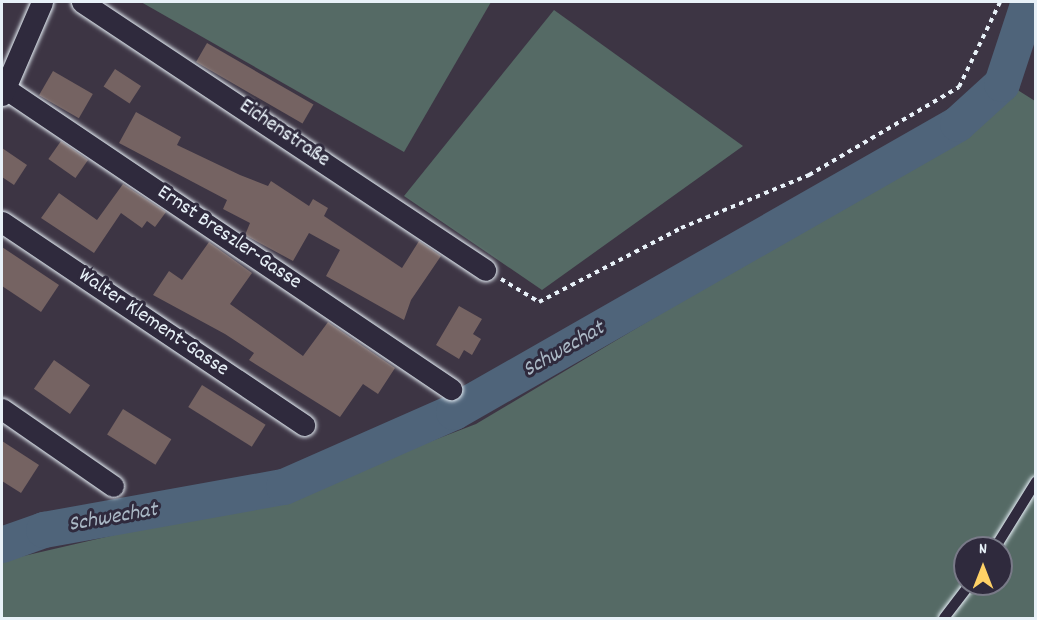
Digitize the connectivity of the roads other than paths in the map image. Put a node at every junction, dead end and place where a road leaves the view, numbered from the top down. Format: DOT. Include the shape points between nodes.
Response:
graph roads {
  1 [pos="42,2"];
  2 [pos="82,2"];
  3 [pos="4,92"];
  4 [pos="2,222"];
  5 [pos="485,270"];
  6 [pos="451,389"];
  7 [pos="2,409"];
  8 [pos="304,425"];
  9 [pos="1035,483"];
  10 [pos="113,486"];
  11 [pos="1002,536"];
  12 [pos="961,596"];
  13 [pos="944,618"];
  1 -- 3 [label="street"];
  2 -- 5 [label="street, Eichenstraße"];
  3 -- 6 [label="street, Ernst Breszler-Gasse"];
  4 -- 8 [label="street, Walter Klement-Gasse"];
  7 -- 10 [label="street"];
  9 -- 11 [label="lane"];
  12 -- 13 [label="lane"];
}
